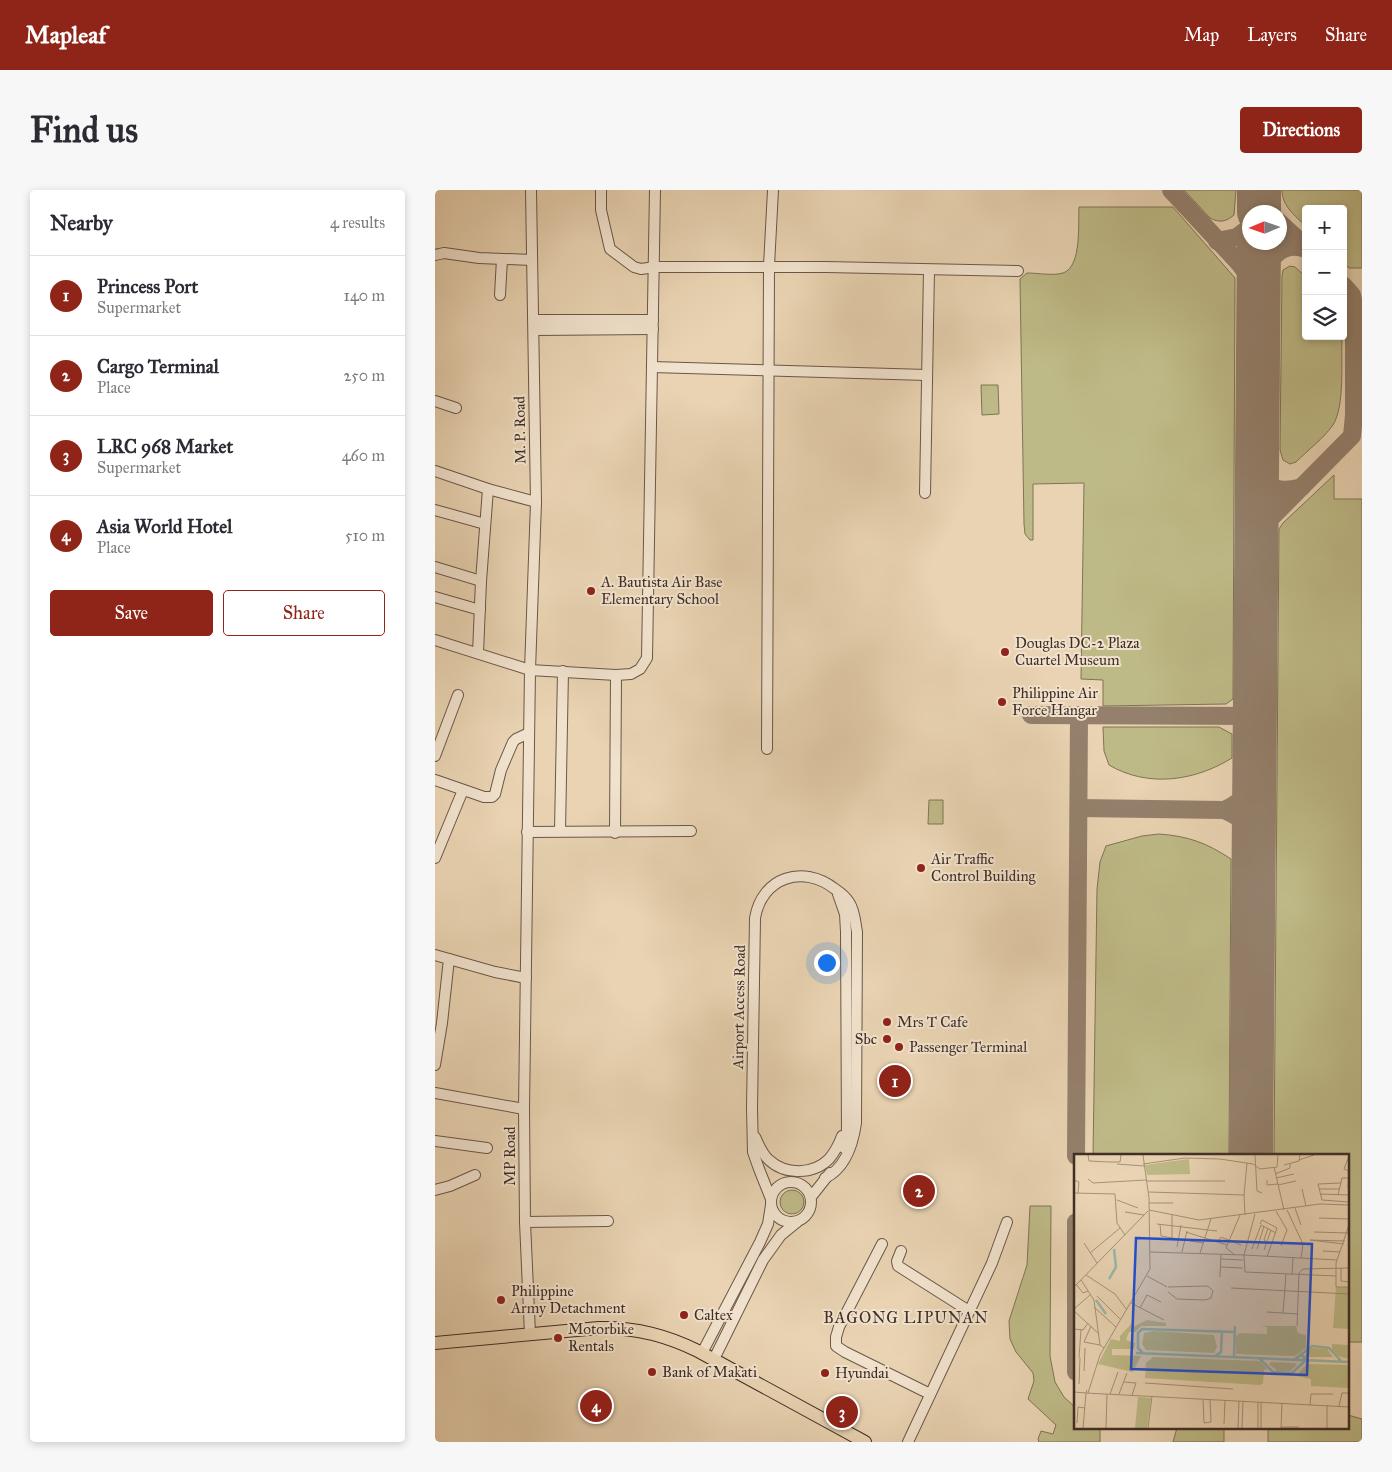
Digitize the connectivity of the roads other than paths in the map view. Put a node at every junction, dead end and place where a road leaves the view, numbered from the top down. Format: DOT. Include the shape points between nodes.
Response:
graph roads {
  1 [pos="531,190"];
  2 [pos="601,190"];
  3 [pos="655,190"];
  4 [pos="773,190"];
  5 [pos="435,255"];
  6 [pos="502,259"];
  7 [pos="533,260"];
  8 [pos="769,266"];
  9 [pos="655,267"];
  10 [pos="929,270"];
  11 [pos="1018,271"];
  12 [pos="500,295"];
  13 [pos="534,325"];
  14 [pos="653,325"];
  15 [pos="652,367"];
  16 [pos="767,371"];
  17 [pos="927,375"];
  18 [pos="435,401"];
  19 [pos="456,408"];
  20 [pos="435,471"];
  21 [pos="488,489"];
  22 [pos="925,493"];
  23 [pos="536,502"];
  24 [pos="435,510"];
  25 [pos="485,524"];
  26 [pos="435,567"];
  27 [pos="481,581"];
  28 [pos="435,597"];
  29 [pos="480,610"];
  30 [pos="435,640"];
  31 [pos="478,653"];
  32 [pos="530,670"];
  33 [pos="563,671"];
  34 [pos="616,675"];
  35 [pos="458,695"];
  36 [pos="529,733"];
  37 [pos="767,749"];
  38 [pos="435,756"];
  39 [pos="435,780"];
  40 [pos="463,790"];
  41 [pos="560,831"];
  42 [pos="691,831"];
  43 [pos="527,832"];
  44 [pos="615,832"];
  45 [pos="435,858"];
  46 [pos="835,889"];
  47 [pos="435,955"];
  48 [pos="449,959"];
  49 [pos="526,978"];
  50 [pos="435,1066"];
  51 [pos="435,1093"];
  52 [pos="524,1109"];
  53 [pos="846,1125"];
  54 [pos="753,1132"];
  55 [pos="435,1141"];
  56 [pos="487,1148"];
  57 [pos="475,1174"];
  58 [pos="825,1178"];
  59 [pos="435,1190"];
  60 [pos="811,1197"];
  61 [pos="771,1202"];
  62 [pos="608,1221"];
  63 [pos="525,1222"];
  64 [pos="797,1222"];
  65 [pos="1007,1222"];
  66 [pos="882,1244"];
  67 [pos="901,1251"];
  68 [pos="969,1311"];
  69 [pos="530,1334"];
  70 [pos="435,1343"];
  71 [pos="702,1353"];
  72 [pos="714,1359"];
  73 [pos="930,1394"];
  74 [pos="865,1442"];
  75 [pos="908,1442"];
  1 -- 7 [label="street, M. P. Road"];
  2 -- 9 [label="street" via="601,210 610,249 633,267 641,270"];
  3 -- 9 [label="street"];
  4 -- 8 [label="street"];
  5 -- 6 [label="street" via="444,253"];
  6 -- 7 [label="street"];
  6 -- 12 [label="street"];
  7 -- 13 [label="street, M. P. Road"];
  8 -- 9 [label="street"];
  8 -- 10 [label="street"];
  8 -- 16 [label="street"];
  9 -- 14 [label="street"];
  10 -- 11 [label="street"];
  10 -- 17 [label="street"];
  13 -- 14 [label="street"];
  13 -- 23 [label="street, M. P. Road"];
  14 -- 15 [label="street"];
  15 -- 16 [label="street"];
  15 -- 34 [label="street" via="647,658 635,672"];
  16 -- 17 [label="street"];
  16 -- 37 [label="street"];
  17 -- 22 [label="street"];
  18 -- 19 [label="street"];
  20 -- 21 [label="street"];
  21 -- 23 [label="street"];
  21 -- 25 [label="street"];
  23 -- 32 [label="street, M. P. Road"];
  24 -- 25 [label="street"];
  25 -- 27 [label="street"];
  26 -- 27 [label="street"];
  27 -- 29 [label="street"];
  28 -- 29 [label="street"];
  29 -- 31 [label="street"];
  30 -- 31 [label="street"];
  31 -- 32 [label="street"];
  32 -- 33 [label="street"];
  32 -- 36 [label="street, M. P. Road"];
  33 -- 34 [label="street"];
  33 -- 41 [label="street"];
  34 -- 44 [label="street"];
  35 -- 38 [label="street"];
  36 -- 40 [label="street" via="513,742 492,797"];
  36 -- 43 [label="street, M. P. Road"];
  39 -- 40 [label="street"];
  40 -- 45 [label="street"];
  41 -- 43 [label="street"];
  41 -- 44 [label="street"];
  42 -- 44 [label="street"];
  43 -- 49 [label="street, MP Road"];
  46 -- 53 [label="street, Airport Access Road" via="843,904 846,923"];
  46 -- 54 [label="street, Airport Access Road" via="816,878 791,877 767,891 757,909"];
  46 -- 58 [label="street, Airport Access Road" via="852,906 857,932 857,1102 855,1133 848,1151 837,1171"];
  47 -- 48 [label="street"];
  48 -- 49 [label="street"];
  48 -- 50 [label="street"];
  49 -- 52 [label="street, MP Road"];
  51 -- 52 [label="street"];
  52 -- 63 [label="street, MP Road"];
  53 -- 54 [label="street" via="837,1148 828,1160 805,1171 787,1170 775,1164 764,1154"];
  53 -- 58 [label="street, Airport Access Road" via="845,1147"];
  54 -- 61 [label="street, Airport Access Road" via="753,1152"];
  55 -- 56 [label="street"];
  57 -- 59 [label="street"];
  58 -- 60 [label="street, Airport Access Road"];
  60 -- 61 [label="street" via="805,1187 787,1182 777,1188"];
  60 -- 64 [label="street" via="809,1212"];
  61 -- 64 [label="street" via="776,1216 786,1222"];
  61 -- 71 [label="street" via="768,1224 760,1242"];
  62 -- 63 [label="street"];
  63 -- 69 [label="street, MP Road"];
  64 -- 72 [label="street" via="781,1235 763,1260"];
  65 -- 68 [label="street"];
  66 -- 73 [label="street" via="839,1327 837,1346"];
  67 -- 68 [label="street" via="898,1266"];
  68 -- 73 [label="street"];
  69 -- 70 [label="main road"];
  69 -- 71 [label="main road" via="599,1328 633,1329 668,1338"];
  71 -- 72 [label="main road"];
  72 -- 74 [label="main road"];
  73 -- 75 [label="street"];
}
